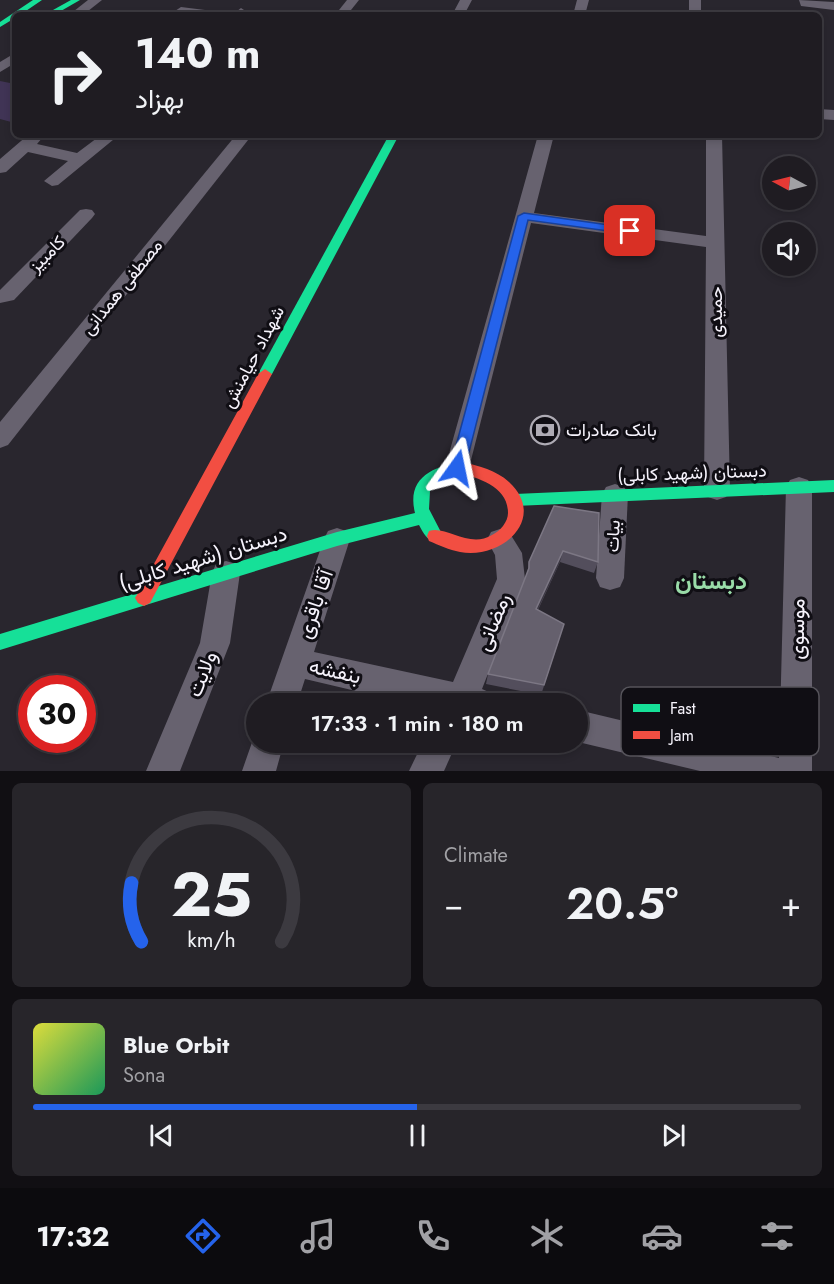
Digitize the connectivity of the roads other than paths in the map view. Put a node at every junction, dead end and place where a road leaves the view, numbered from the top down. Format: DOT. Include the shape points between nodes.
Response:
graph roads {
  1 [pos="38,0"];
  2 [pos="67,0"];
  3 [pos="75,0"];
  4 [pos="96,0"];
  5 [pos="194,0"];
  6 [pos="353,0"];
  7 [pos="805,0"];
  8 [pos="834,6"];
  9 [pos="18,12"];
  10 [pos="51,12"];
  11 [pos="53,12"];
  12 [pos="79,12"];
  13 [pos="180,12"];
  14 [pos="343,12"];
  15 [pos="34,138"];
  16 [pos="107,138"];
  17 [pos="242,138"];
  18 [pos="392,138"];
  19 [pos="545,138"];
  20 [pos="714,138"];
  21 [pos="25,146"];
  22 [pos="80,159"];
  23 [pos="0,168"];
  24 [pos="52,181"];
  25 [pos="86,214"];
  26 [pos="524,216"];
  27 [pos="715,243"];
  28 [pos="3,296"];
  29 [pos="0,439"];
  30 [pos="457,468"];
  31 [pos="834,486"];
  32 [pos="799,487"];
  33 [pos="717,490"];
  34 [pos="615,494"];
  35 [pos="515,500"];
  36 [pos="420,518"];
  37 [pos="337,539"];
  38 [pos="500,540"];
  39 [pos="226,573"];
  40 [pos="610,578"];
  41 [pos="144,598"];
  42 [pos="0,642"];
  43 [pos="295,662"];
  44 [pos="796,687"];
  45 [pos="285,693"];
  46 [pos="428,693"];
  47 [pos="470,693"];
  48 [pos="588,728"];
  49 [pos="621,736"];
  50 [pos="265,753"];
  51 [pos="435,753"];
  52 [pos="705,756"];
  53 [pos="795,756"];
  54 [pos="163,771"];
  55 [pos="259,771"];
  56 [pos="426,771"];
  57 [pos="769,771"];
  58 [pos="795,771"];
  1 -- 9 [label="main road"];
  2 -- 10 [label="main road"];
  3 -- 11 [label="main road"];
  4 -- 12 [label="street"];
  5 -- 13 [label="street"];
  6 -- 14 [label="street"];
  7 -- 8 [label="street"];
  15 -- 21 [label="street"];
  16 -- 22 [label="street"];
  17 -- 29 [label="street, مصطفی همدانی"];
  18 -- 41 [label="main road, شهداد حیامنش"];
  19 -- 26 [label="street"];
  20 -- 27 [label="street, حمیدی"];
  21 -- 22 [label="street"];
  21 -- 23 [label="street"];
  22 -- 24 [label="street"];
  25 -- 28 [label="street, کامبیز"];
  26 -- 27 [label="street"];
  26 -- 30 [label="street"];
  27 -- 33 [label="street, حمیدی"];
  30 -- 35 [label="main road" via="478,470 494,477"];
  30 -- 36 [label="main road" via="437,474 426,484 418,502"];
  31 -- 32 [label="main road, دبستان (شهید کابلی)"];
  32 -- 33 [label="main road, دبستان (شهید کابلی)"];
  32 -- 44 [label="street, موسوی"];
  33 -- 34 [label="main road, دبستان (شهید کابلی)"];
  34 -- 35 [label="main road, دبستان (شهید کابلی)"];
  34 -- 40 [label="street, بیات"];
  35 -- 38 [label="main road" via="513,524"];
  36 -- 37 [label="main road, دبستان (شهید کابلی)"];
  36 -- 38 [label="main road" via="429,532 450,546 478,548"];
  37 -- 39 [label="main road, دبستان (شهید کابلی)"];
  37 -- 43 [label="street, آقا باقری"];
  38 -- 47 [label="street, رمضانی" via="508,553 511,579"];
  39 -- 41 [label="main road, دبستان (شهید کابلی)"];
  39 -- 54 [label="street, ولایت" via="215,643"];
  41 -- 42 [label="main road, دبستان (شهید کابلی)"];
  43 -- 45 [label="street, آقا باقری"];
  43 -- 46 [label="street, بنفشه"];
  48 -- 49 [label="street"];
  50 -- 55 [label="street"];
  51 -- 56 [label="street"];
  52 -- 57 [label="street"];
  53 -- 58 [label="street, موسوی"];
}
